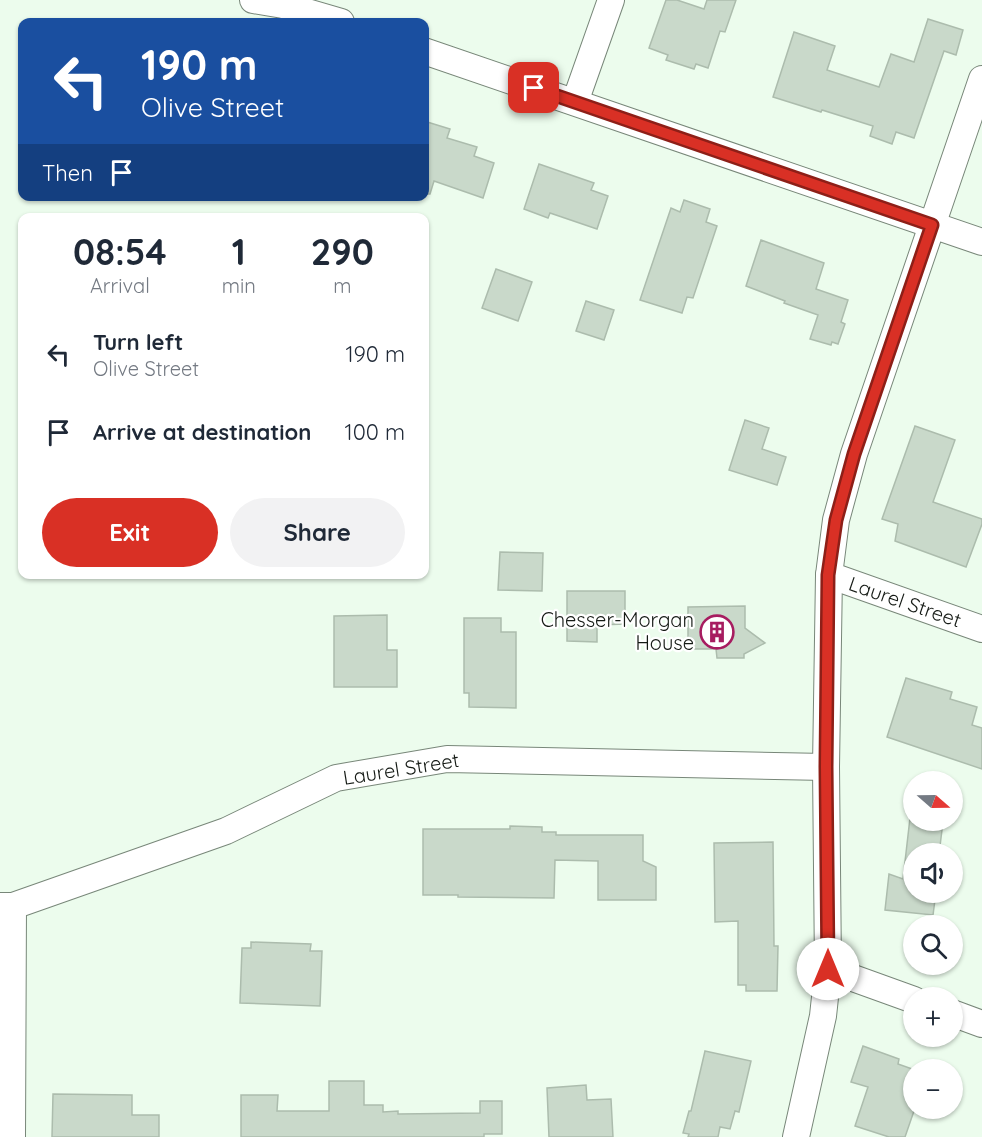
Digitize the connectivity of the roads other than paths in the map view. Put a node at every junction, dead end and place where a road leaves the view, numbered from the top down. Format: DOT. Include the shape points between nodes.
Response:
graph roads {
  1 [pos="253,0"];
  2 [pos="611,0"];
  3 [pos="327,18"];
  4 [pos="429,53"];
  5 [pos="982,79"];
  6 [pos="574,102"];
  7 [pos="932,225"];
  8 [pos="982,242"];
  9 [pos="828,575"];
  10 [pos="982,629"];
  11 [pos="826,767"];
  12 [pos="6,906"];
  13 [pos="828,969"];
  14 [pos="903,996"];
  15 [pos="963,1017"];
  16 [pos="982,1024"];
  17 [pos="12,1137"];
  18 [pos="796,1137"];
  1 -- 3 [label="street"];
  2 -- 6 [label="street"];
  4 -- 6 [label="street"];
  5 -- 7 [label="street"];
  6 -- 7 [label="street"];
  7 -- 8 [label="street"];
  7 -- 9 [label="street" via="854,454 836,520"];
  9 -- 10 [label="street, Laurel Street"];
  9 -- 11 [label="street"];
  11 -- 12 [label="street, Laurel Street" via="447,759 336,778 226,831"];
  11 -- 13 [label="street"];
  12 -- 17 [label="street"];
  13 -- 14 [label="street"];
  13 -- 18 [label="street" via="823,1016"];
  15 -- 16 [label="street"];
}
